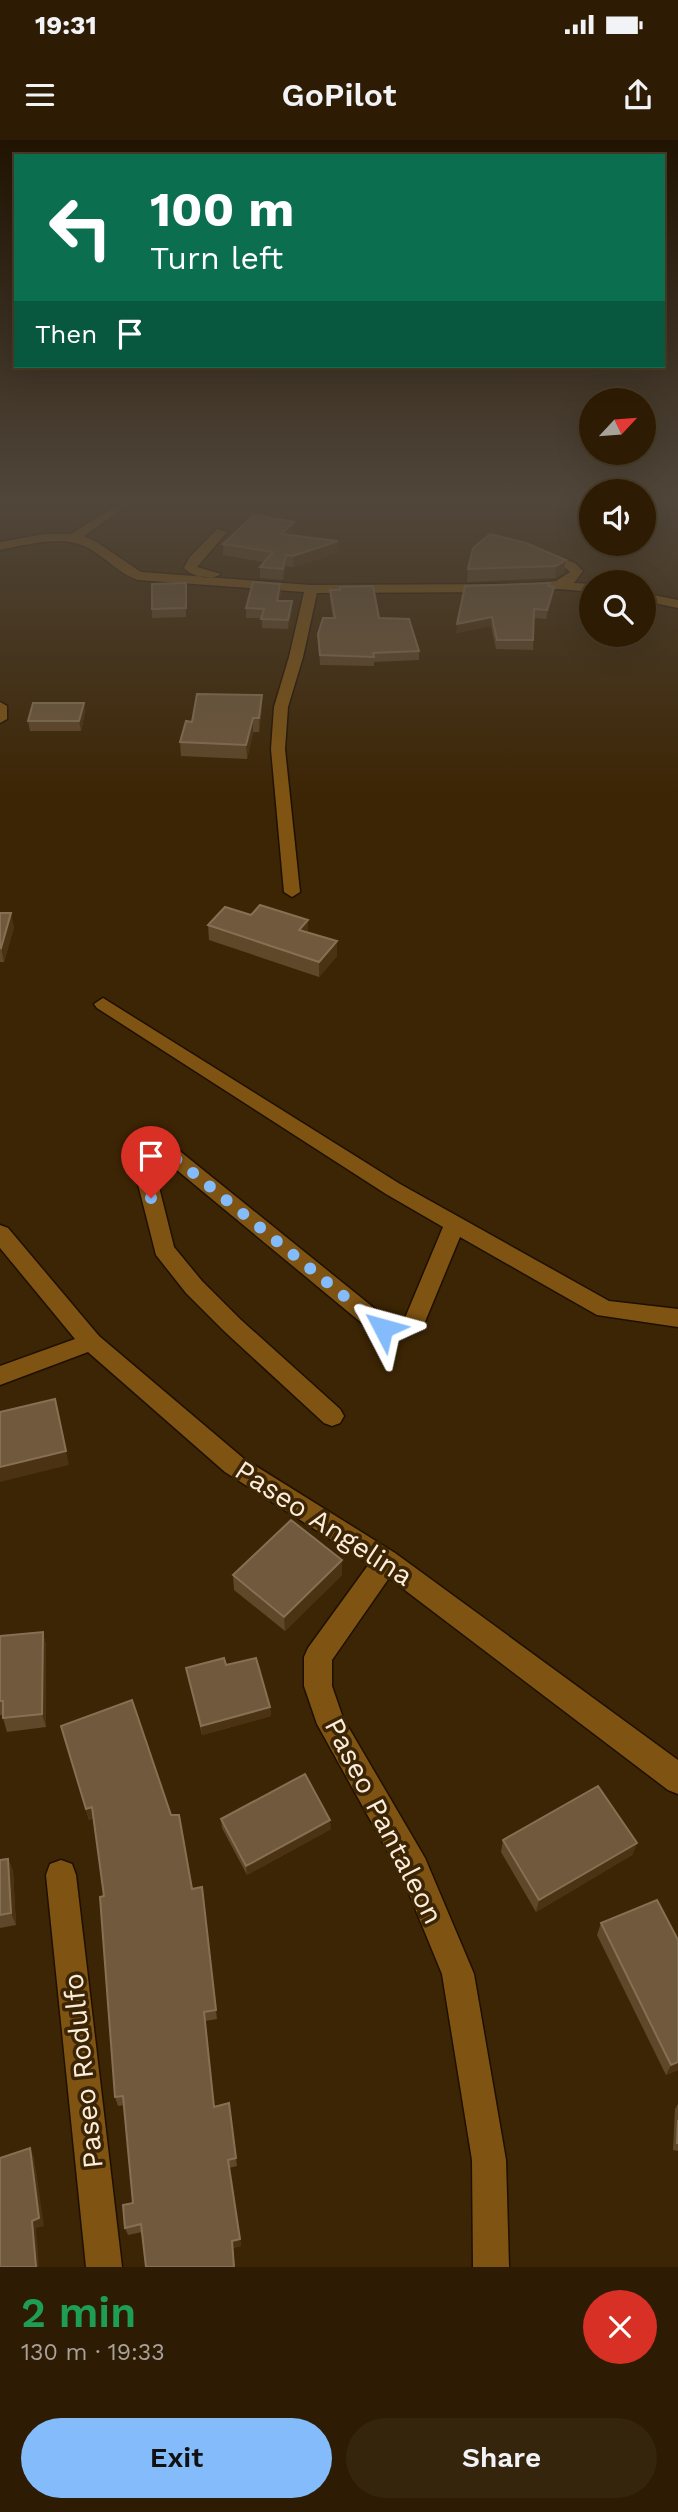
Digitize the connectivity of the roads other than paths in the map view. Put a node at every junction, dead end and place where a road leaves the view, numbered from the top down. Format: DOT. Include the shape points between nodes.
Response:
graph roads {
  1 [pos="309,598"];
  2 [pos="656,599"];
  3 [pos="678,604"];
  4 [pos="0,706"];
  5 [pos="0,719"];
  6 [pos="292,892"];
  7 [pos="103,1004"];
  8 [pos="455,1224"];
  9 [pos="0,1233"];
  10 [pos="678,1318"];
  11 [pos="91,1342"];
  12 [pos="0,1376"];
  13 [pos="332,1416"];
  14 [pos="386,1561"];
  15 [pos="678,1780"];
  16 [pos="61,1875"];
  17 [pos="104,2267"];
  18 [pos="491,2267"];
  1 -- 6 [label="street" via="281,707 278,749"];
  2 -- 3 [label="street"];
  4 -- 5 [label="street"];
  7 -- 8 [label="street"];
  8 -- 10 [label="street" via="605,1309"];
  8 -- 13 [label="street" via="414,1323 396,1332 383,1328 148,1136 139,1138 164,1249 232,1325"];
  9 -- 11 [label="street, Paseo Angelina"];
  11 -- 12 [label="street"];
  11 -- 14 [label="street, Paseo Angelina" via="234,1465"];
  14 -- 15 [label="street, Paseo Angelina"];
  14 -- 18 [label="street, Paseo Pantaleon" via="318,1657 318,1686 331,1724 414,1869 458,1973 489,2160"];
  16 -- 17 [label="street, Paseo Rodulfo"];
}
